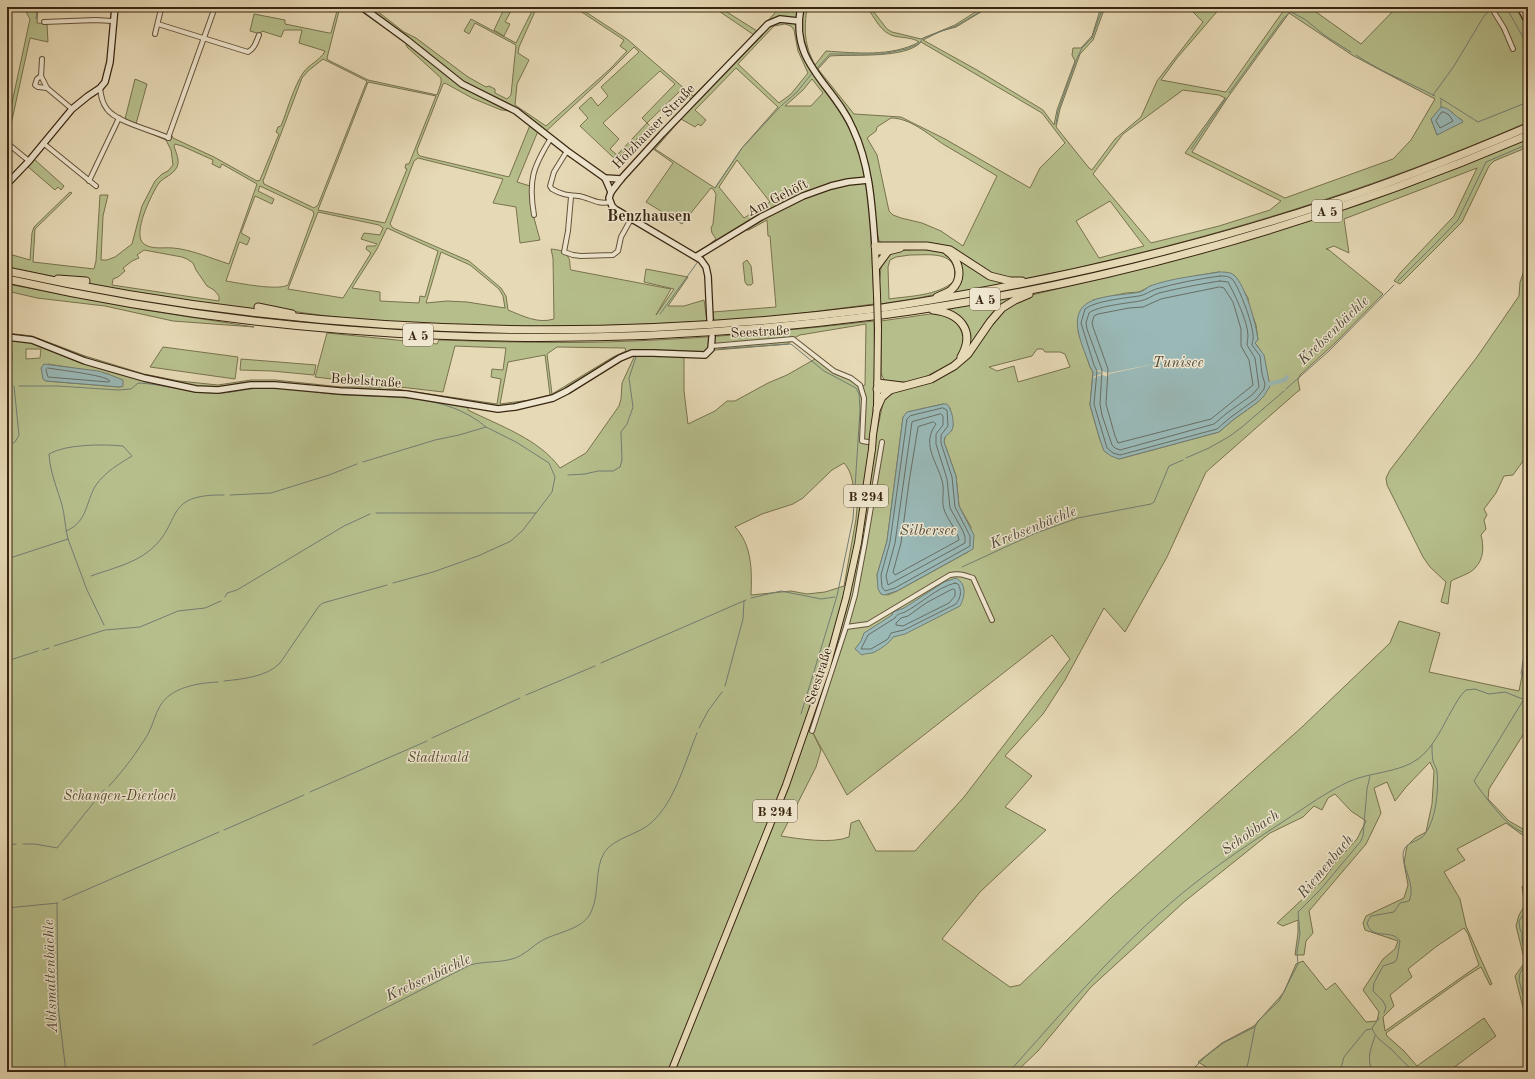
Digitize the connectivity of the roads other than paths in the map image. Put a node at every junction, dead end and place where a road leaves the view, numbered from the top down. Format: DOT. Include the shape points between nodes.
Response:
graph roads {
  1 [pos="115,7"];
  2 [pos="153,7"];
  3 [pos="215,7"];
  4 [pos="362,7"];
  5 [pos="801,7"];
  6 [pos="1493,7"];
  7 [pos="1520,7"];
  8 [pos="161,8"];
  9 [pos="798,20"];
  10 [pos="112,21"];
  11 [pos="44,22"];
  12 [pos="1528,22"];
  13 [pos="158,24"];
  14 [pos="155,34"];
  15 [pos="258,35"];
  16 [pos="205,38"];
  17 [pos="1513,49"];
  18 [pos="42,59"];
  19 [pos="42,76"];
  20 [pos="47,88"];
  21 [pos="100,88"];
  22 [pos="72,109"];
  23 [pos="119,118"];
  24 [pos="1528,127"];
  25 [pos="1528,135"];
  26 [pos="551,138"];
  27 [pos="7,143"];
  28 [pos="43,143"];
  29 [pos="567,151"];
  30 [pos="29,161"];
  31 [pos="605,178"];
  32 [pos="621,179"];
  33 [pos="868,180"];
  34 [pos="88,181"];
  35 [pos="7,184"];
  36 [pos="96,186"];
  37 [pos="611,192"];
  38 [pos="571,197"];
  39 [pos="610,202"];
  40 [pos="534,215"];
  41 [pos="631,219"];
  42 [pos="904,246"];
  43 [pos="876,248"];
  44 [pos="942,248"];
  45 [pos="888,251"];
  46 [pos="699,258"];
  47 [pos="877,266"];
  48 [pos="7,272"];
  49 [pos="7,279"];
  50 [pos="46,280"];
  51 [pos="86,281"];
  52 [pos="1036,281"];
  53 [pos="1048,287"];
  54 [pos="924,301"];
  55 [pos="258,307"];
  56 [pos="921,310"];
  57 [pos="305,319"];
  58 [pos="710,319"];
  59 [pos="7,337"];
  60 [pos="712,337"];
  61 [pos="712,346"];
  62 [pos="958,363"];
  63 [pos="878,386"];
  64 [pos="902,386"];
  65 [pos="890,390"];
  66 [pos="877,408"];
  67 [pos="868,442"];
  68 [pos="882,442"];
  69 [pos="992,620"];
  70 [pos="846,627"];
  71 [pos="812,731"];
  72 [pos="671,1072"];
  1 -- 10 [label="street"];
  2 -- 8 [label="street"];
  3 -- 16 [label="street"];
  4 -- 26 [label="street, Holzhauser Straße" via="454,78 516,111"];
  5 -- 9 [label="street"];
  6 -- 17 [label="street"];
  7 -- 12 [label="street"];
  8 -- 13 [label="street"];
  9 -- 32 [label="street, Holzhauser Straße" via="780,20 768,24"];
  9 -- 33 [label="street" via="801,43 815,75 853,128"];
  10 -- 11 [label="street"];
  10 -- 21 [label="street" via="108,75"];
  13 -- 14 [label="street"];
  13 -- 16 [label="street"];
  15 -- 16 [label="street" via="255,46 248,52"];
  16 -- 23 [label="street" via="169,138"];
  18 -- 19 [label="street"];
  19 -- 20 [label="street"];
  19 -- 20 [label="street" via="37,79 35,85"];
  20 -- 22 [label="street"];
  21 -- 22 [label="street"];
  21 -- 23 [label="street" via="104,105"];
  22 -- 28 [label="street"];
  23 -- 34 [label="street"];
  24 -- 52 [label="highway, A 5" via="1411,174 1296,214 1167,251"];
  25 -- 53 [label="highway, A 5" via="1398,186 1291,223 1196,251"];
  26 -- 29 [label="street, Holzhauser Straße"];
  26 -- 40 [label="street" via="537,160 533,177"];
  27 -- 30 [label="street"];
  28 -- 30 [label="street"];
  28 -- 34 [label="street"];
  29 -- 31 [label="street, Holzhauser Straße"];
  29 -- 38 [label="street" via="554,172 550,186 556,192"];
  30 -- 35 [label="street"];
  31 -- 32 [label="street, Holzhauser Straße"];
  31 -- 37 [label="street"];
  32 -- 37 [label="street"];
  33 -- 43 [label="street"];
  33 -- 46 [label="street, Am Gehöft" via="836,185 803,196 761,217 704,252"];
  34 -- 36 [label="street"];
  37 -- 39 [label="street"];
  38 -- 39 [label="street" via="579,196 603,204"];
  38 -- 41 [label="street" via="564,252 589,257 616,254 624,230"];
  39 -- 41 [label="street" via="615,209"];
  41 -- 46 [label="street"];
  42 -- 43 [label="highway"];
  42 -- 44 [label="highway"];
  42 -- 45 [label="highway"];
  43 -- 45 [label="highway"];
  43 -- 47 [label="main road, B 294"];
  44 -- 52 [label="highway" via="996,278"];
  44 -- 54 [label="highway, A 5" via="956,261 959,268 958,278 955,286 949,291"];
  45 -- 47 [label="highway"];
  46 -- 58 [label="street, Seestraße" via="706,267 708,276"];
  47 -- 63 [label="main road, B 294, bridge"];
  48 -- 50 [label="highway, A 5"];
  49 -- 57 [label="highway, A 5" via="118,301 209,315 312,327 430,336 654,336 768,328 873,312 720,325 582,331 493,331"];
  50 -- 51 [label="highway"];
  50 -- 57 [label="highway, A 5" via="212,308"];
  52 -- 54 [label="highway, A 5"];
  53 -- 56 [label="highway, A 5"];
  53 -- 62 [label="highway, A 5" via="1002,308 968,354"];
  54 -- 56 [label="highway, A 5" via="882,311"];
  55 -- 57 [label="highway"];
  56 -- 62 [label="highway" via="942,311 958,318 964,326 967,345"];
  59 -- 61 [label="street, Bebelstraße" via="32,340 85,361 144,378 196,389 218,390 251,385 274,385 406,394 498,409 553,398 632,353 701,356 709,353"];
  60 -- 61 [label="street, Seestraße"];
  61 -- 67 [label="street, Seestraße" via="793,339 834,371 851,378 860,386 864,398 862,441"];
  62 -- 64 [label="highway" via="931,379"];
  63 -- 64 [label="highway"];
  63 -- 65 [label="highway"];
  63 -- 66 [label="main road, B 294"];
  64 -- 65 [label="highway"];
  65 -- 66 [label="highway" via="882,397"];
  66 -- 72 [label="main road, B 294, bridge" via="858,542 827,667 786,785"];
  68 -- 70 [label="street, Seestraße" via="855,595"];
  69 -- 70 [label="street" via="973,578 956,573 868,624"];
  70 -- 71 [label="street, Seestraße"];
}
